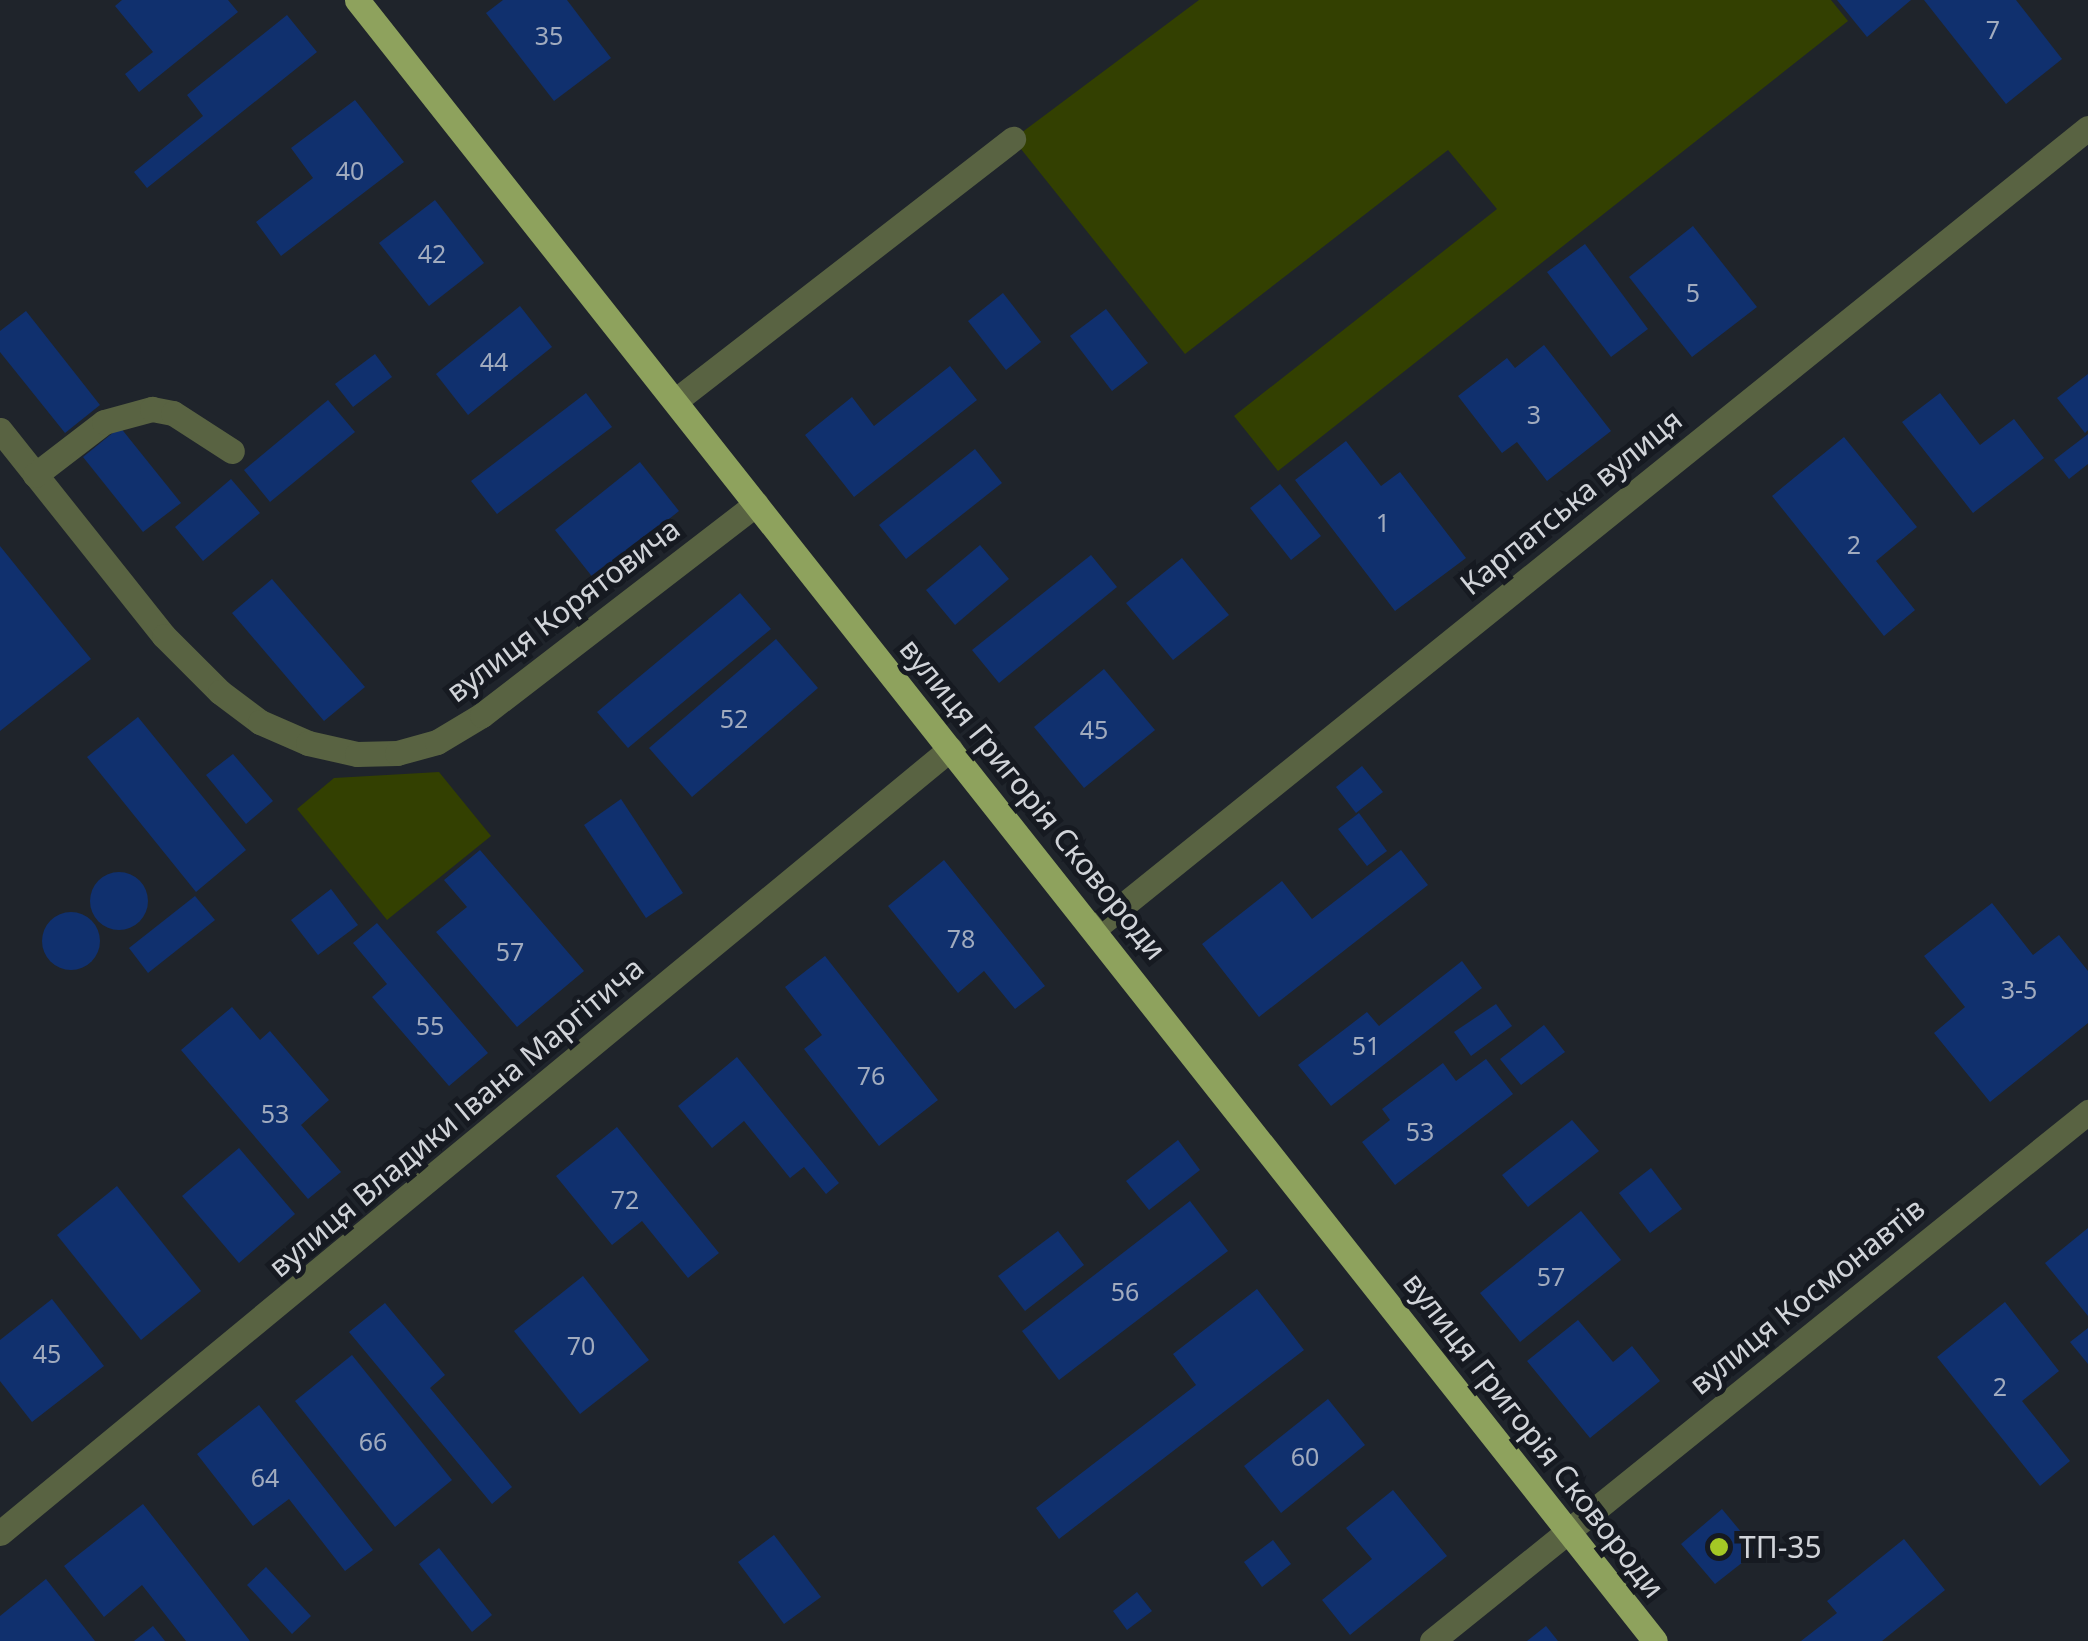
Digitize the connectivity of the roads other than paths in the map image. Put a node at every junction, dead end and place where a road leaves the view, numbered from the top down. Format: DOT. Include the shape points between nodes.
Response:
graph roads {
  1 [pos="357,0"];
  2 [pos="2088,128"];
  3 [pos="1014,139"];
  4 [pos="675,401"];
  5 [pos="0,430"];
  6 [pos="232,451"];
  7 [pos="35,475"];
  8 [pos="756,504"];
  9 [pos="950,748"];
  10 [pos="1095,928"];
  11 [pos="2088,1112"];
  12 [pos="1567,1530"];
  13 [pos="0,1533"];
  14 [pos="1432,1641"];
  15 [pos="1655,1641"];
  1 -- 4 [label="main road, вулиця Григорія Сковороди"];
  2 -- 10 [label="street, Карпатська вулиця"];
  3 -- 4 [label="street"];
  4 -- 8 [label="main road, вулиця Григорія Сковороди"];
  5 -- 7 [label="street, вулиця Корятовича"];
  6 -- 7 [label="street" via="173,413 152,410 104,422"];
  7 -- 8 [label="street, вулиця Корятовича" via="164,636 220,692 260,722 356,754 437,742 482,716"];
  8 -- 9 [label="main road, вулиця Григорія Сковороди"];
  9 -- 10 [label="main road, вулиця Григорія Сковороди"];
  9 -- 13 [label="street, вулиця Владики Івана Маргітича"];
  10 -- 12 [label="main road, вулиця Григорія Сковороди"];
  11 -- 12 [label="street, вулиця Космонавтів"];
  12 -- 14 [label="street, вулиця Космонавтів"];
  12 -- 15 [label="main road, вулиця Григорія Сковороди"];
}
